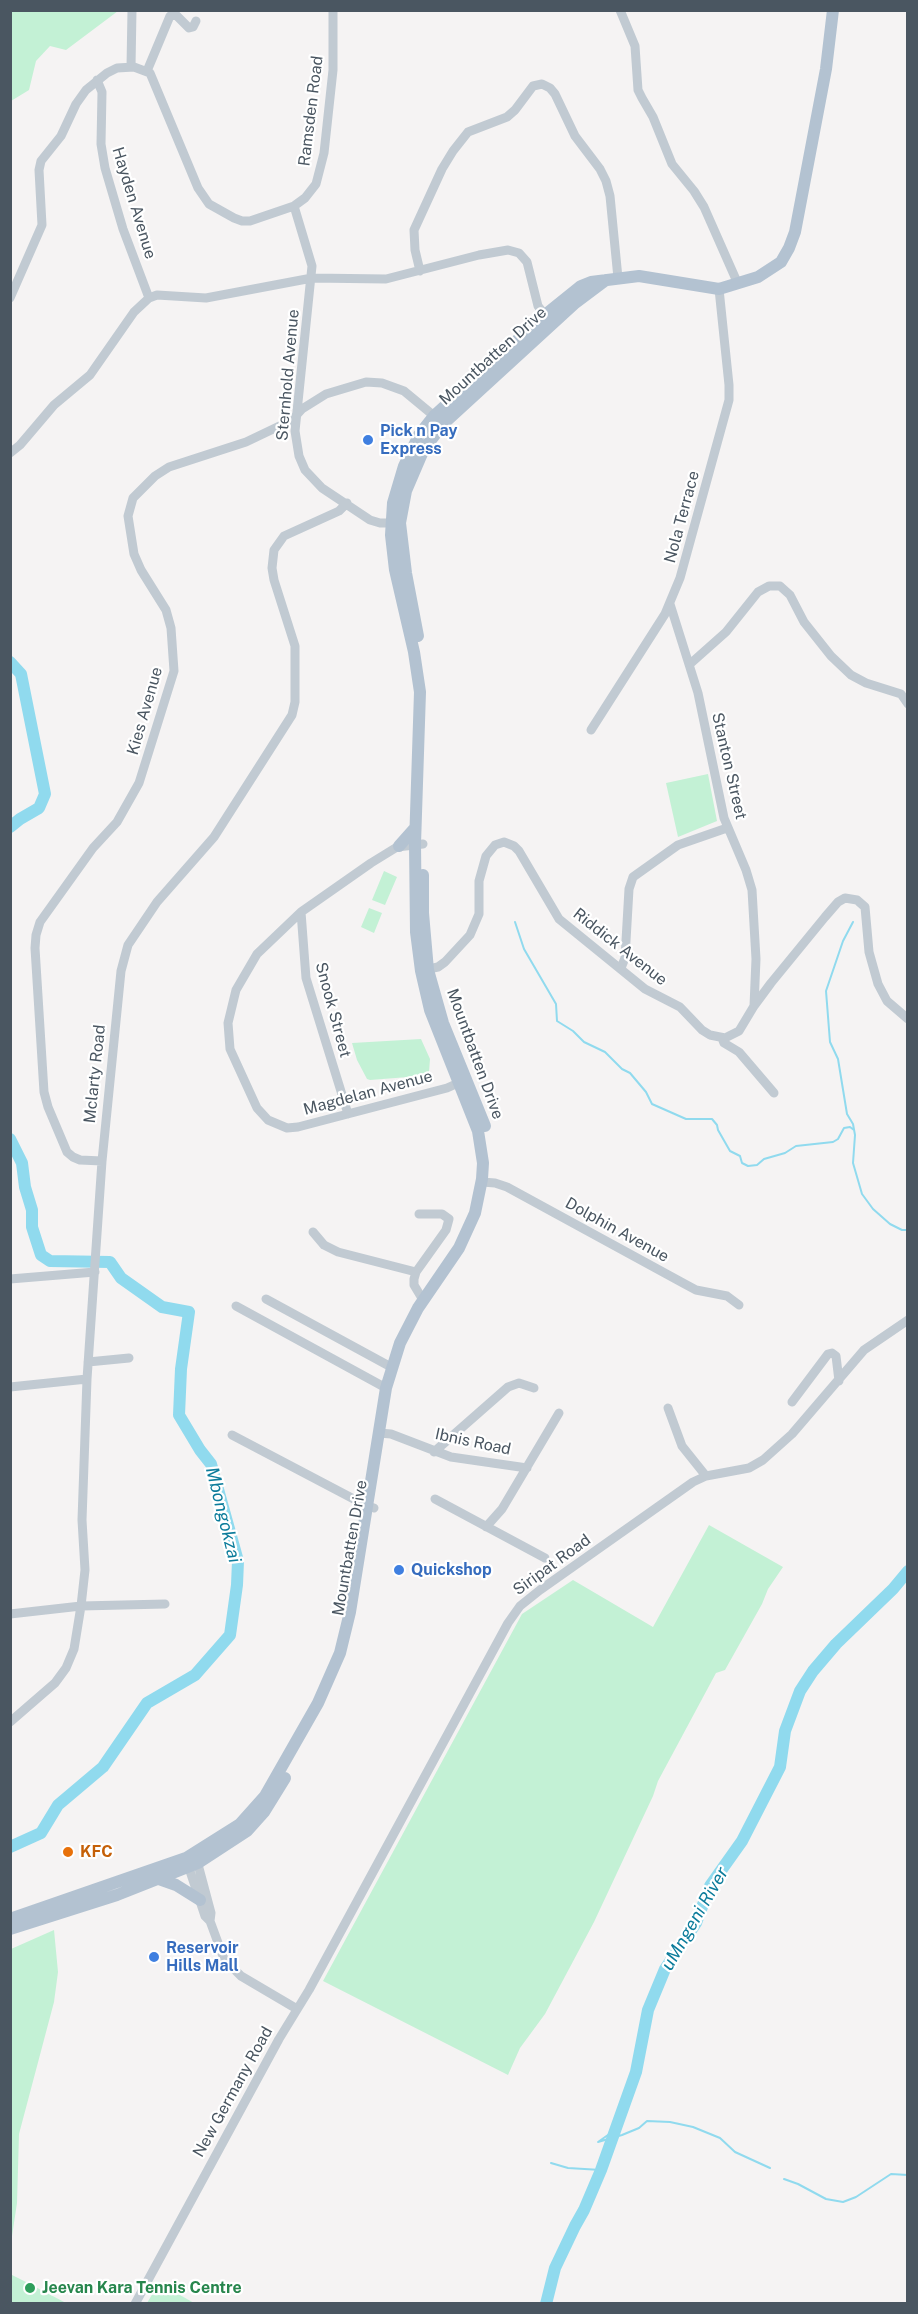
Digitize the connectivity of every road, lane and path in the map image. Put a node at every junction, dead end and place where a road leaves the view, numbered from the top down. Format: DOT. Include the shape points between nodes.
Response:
graph roads {
  1 [pos="132,10"];
  2 [pos="333,10"];
  3 [pos="620,10"];
  4 [pos="833,10"];
  5 [pos="196,21"];
  6 [pos="130,67"];
  7 [pos="147,71"];
  8 [pos="97,81"];
  9 [pos="294,206"];
  10 [pos="420,271"];
  11 [pos="312,278"];
  12 [pos="612,279"];
  13 [pos="738,284"];
  14 [pos="719,289"];
  15 [pos="10,298"];
  16 [pos="149,298"];
  17 [pos="548,319"];
  18 [pos="296,417"];
  19 [pos="439,420"];
  20 [pos="10,453"];
  21 [pos="347,503"];
  22 [pos="396,523"];
  23 [pos="670,604"];
  24 [pos="690,664"];
  25 [pos="908,704"];
  26 [pos="591,730"];
  27 [pos="416,828"];
  28 [pos="727,828"];
  29 [pos="419,844"];
  30 [pos="399,846"];
  31 [pos="301,912"];
  32 [pos="621,968"];
  33 [pos="424,970"];
  34 [pos="754,1006"];
  35 [pos="908,1019"];
  36 [pos="723,1038"];
  37 [pos="462,1082"];
  38 [pos="774,1093"];
  39 [pos="348,1114"];
  40 [pos="102,1161"];
  41 [pos="486,1182"];
  42 [pos="419,1214"];
  43 [pos="313,1232"];
  44 [pos="95,1265"];
  45 [pos="416,1272"];
  46 [pos="10,1279"];
  47 [pos="266,1299"];
  48 [pos="423,1300"];
  49 [pos="739,1305"];
  50 [pos="236,1306"];
  51 [pos="908,1320"];
  52 [pos="129,1358"];
  53 [pos="88,1362"];
  54 [pos="391,1367"];
  55 [pos="87,1379"];
  56 [pos="839,1381"];
  57 [pos="10,1387"];
  58 [pos="386,1388"];
  59 [pos="534,1388"];
  60 [pos="792,1402"];
  61 [pos="668,1408"];
  62 [pos="559,1413"];
  63 [pos="383,1433"];
  64 [pos="232,1435"];
  65 [pos="435,1452"];
  66 [pos="527,1468"];
  67 [pos="706,1476"];
  68 [pos="435,1499"];
  69 [pos="371,1507"];
  70 [pos="486,1527"];
  71 [pos="545,1558"];
  72 [pos="165,1604"];
  73 [pos="81,1606"];
  74 [pos="10,1614"];
  75 [pos="10,1722"];
  76 [pos="192,1861"];
  77 [pos="159,1880"];
  78 [pos="200,1900"];
  79 [pos="10,1920"];
  80 [pos="210,1921"];
  81 [pos="10,1929"];
  82 [pos="297,2009"];
  83 [pos="135,2304"];
  1 -- 6 [label="street"];
  2 -- 9 [label="street, Ramsden Road" via="333,70 324,153 316,184"];
  3 -- 13 [label="street" via="634,46 638,90 672,164 705,207"];
  4 -- 13 [label="main road, Mountbatten Drive" via="819,110 792,240 781,262"];
  5 -- 7 [label="street" via="189,28 176,15 170,15"];
  6 -- 7 [label="street"];
  6 -- 8 [label="street" via="112,70"];
  7 -- 9 [label="street" via="155,81 198,188 209,204 242,221"];
  8 -- 15 [label="street" via="79,99 61,136 40,165 42,225"];
  8 -- 16 [label="street, Hayden Avenue" via="102,92 100,144 105,168"];
  9 -- 11 [label="street, Sternhold Avenue" via="309,251"];
  10 -- 11 [label="street" via="386,279"];
  10 -- 12 [label="street" via="414,230 453,151 468,132 507,117 534,86 542,84 555,94 575,136 606,181 610,196"];
  10 -- 17 [label="street" via="479,255 514,251 527,262 538,306"];
  11 -- 16 [label="street" via="216,297"];
  11 -- 18 [label="street, Sternhold Avenue"];
  12 -- 14 [label="main road, Mountbatten Drive" via="639,276"];
  12 -- 17 [label="main road, Mountbatten Drive" via="581,286"];
  13 -- 14 [label="main road, Mountbatten Drive"];
  14 -- 23 [label="street, Nola Terrace" via="729,400"];
  16 -- 20 [label="street" via="134,312 90,375 54,405"];
  17 -- 19 [label="main road, Mountbatten Drive"];
  18 -- 19 [label="street, Kies Avenue" via="326,394 366,382 404,391"];
  18 -- 21 [label="street, Sternhold Avenue" via="296,445 305,470 319,485"];
  18 -- 40 [label="street, Kies Avenue" via="246,442 169,467 139,490 129,512 134,554 166,610 174,671 134,792 117,822 93,848 40,922 35,948 48,1107 67,1152 80,1160"];
  19 -- 22 [label="main road, Mountbatten Drive" via="419,435 393,502"];
  21 -- 22 [label="street, Sternhold Avenue" via="370,520"];
  21 -- 40 [label="street, Mclarty Road" via="339,511 284,536 274,550 274,580 295,646 292,715 214,837 157,902 128,945 121,972"];
  22 -- 27 [label="main road, Mountbatten Drive" via="395,570 418,675"];
  22 -- 29 [label="main road, Mountbatten Drive" via="423,677 426,723"];
  23 -- 24 [label="street, Stanton Street"];
  23 -- 26 [label="street, Nola Terrace"];
  24 -- 25 [label="street" via="726,632 758,592 780,586 831,656 851,675 901,694"];
  24 -- 28 [label="street, Stanton Street"];
  27 -- 29 [label="main road, Mountbatten Drive"];
  27 -- 30 [label="main road"];
  28 -- 32 [label="street" via="678,845 633,877"];
  28 -- 34 [label="street, Stanton Street" via="752,890"];
  29 -- 30 [label="street, Magdelan Avenue"];
  29 -- 33 [label="main road, Mountbatten Drive" via="415,907"];
  30 -- 31 [label="street, Magdelan Avenue"];
  31 -- 39 [label="street, Snook Street" via="306,978"];
  31 -- 39 [label="street, Magdelan Avenue" via="248,966 230,1014 230,1048 257,1108 275,1124 292,1128"];
  32 -- 33 [label="street, Riddick Avenue" via="559,918 519,851 504,842 490,849 486,856 479,881 475,927 449,958 438,967"];
  32 -- 36 [label="street, Riddick Avenue" via="645,989 680,1008 706,1033"];
  33 -- 37 [label="main road, Mountbatten Drive" via="433,1021"];
  34 -- 35 [label="street" via="838,902 852,898 865,907 869,952 878,984 888,1001"];
  34 -- 36 [label="street" via="740,1031"];
  36 -- 38 [label="street, Riddick Avenue"];
  37 -- 39 [label="street, Magdelan Avenue"];
  37 -- 41 [label="main road, Mountbatten Drive" via="478,1131"];
  40 -- 44 [label="street, Mclarty Road"];
  41 -- 48 [label="main road, Mountbatten Drive" via="469,1230"];
  41 -- 49 [label="street, Dolphin Avenue" via="507,1187 690,1287 727,1296"];
  41 -- 63 [label="main road, Mountbatten Drive" via="479,1225 404,1350"];
  42 -- 45 [label="street" via="442,1214 448,1224"];
  43 -- 45 [label="street" via="324,1245 338,1252"];
  44 -- 46 [label="street"];
  44 -- 53 [label="street, Mclarty Road"];
  45 -- 48 [label="street" via="414,1286"];
  47 -- 54 [label="street"];
  48 -- 54 [label="main road, Mountbatten Drive" via="406,1327"];
  50 -- 58 [label="street"];
  51 -- 56 [label="street, Siripat Road" via="864,1350"];
  52 -- 53 [label="street"];
  53 -- 55 [label="street, Mclarty Road"];
  54 -- 58 [label="main road, Mountbatten Drive"];
  55 -- 57 [label="street"];
  55 -- 73 [label="street, Mclarty Road"];
  56 -- 60 [label="street" via="836,1356 828,1354"];
  56 -- 67 [label="street, Siripat Road" via="763,1460 749,1468"];
  58 -- 63 [label="main road, Mountbatten Drive"];
  59 -- 65 [label="street" via="519,1383 508,1387"];
  61 -- 67 [label="street" via="682,1446"];
  62 -- 66 [label="street, Ibnis Road"];
  63 -- 65 [label="street, Ibnis Road"];
  63 -- 69 [label="main road, Mountbatten Drive"];
  64 -- 69 [label="street"];
  65 -- 66 [label="street, Ibnis Road"];
  66 -- 70 [label="street, Ibnis Road"];
  67 -- 82 [label="street, Siripat Road" via="520,1606"];
  68 -- 70 [label="street"];
  69 -- 76 [label="main road, Mountbatten Drive" via="346,1646 328,1684 265,1796 240,1824"];
  70 -- 71 [label="street"];
  72 -- 73 [label="street"];
  73 -- 74 [label="street"];
  73 -- 75 [label="street, Mclarty Road" via="74,1650 66,1668 55,1683"];
  76 -- 77 [label="main road, Mountbatten Drive"];
  76 -- 78 [label="street"];
  76 -- 79 [label="main road, Mountbatten Drive"];
  76 -- 80 [label="street" via="212,1913"];
  77 -- 78 [label="main road"];
  77 -- 81 [label="main road, Mountbatten Drive"];
  78 -- 80 [label="street"];
  80 -- 82 [label="street" via="230,1968"];
  82 -- 83 [label="street, New Germany Road"];
}
